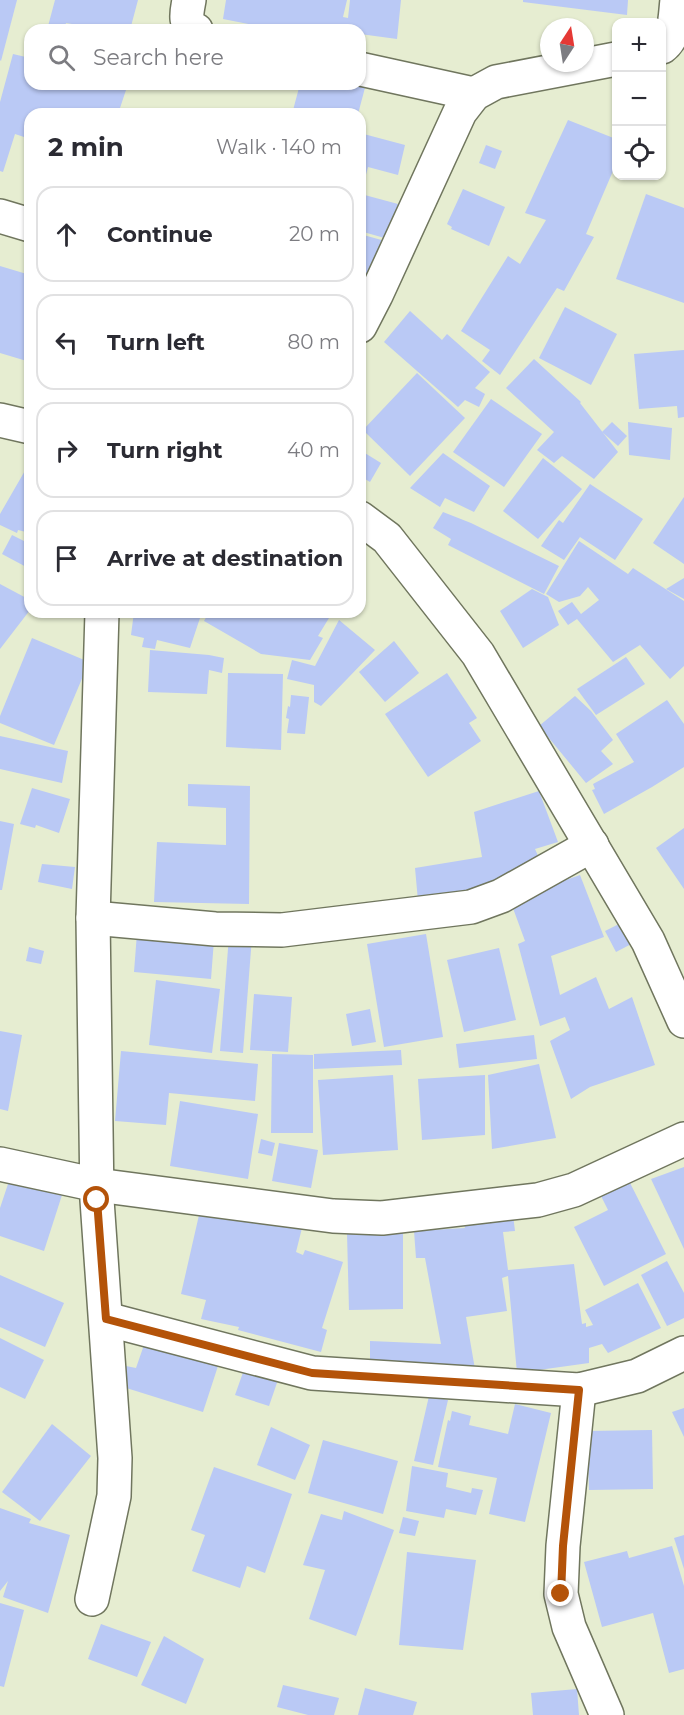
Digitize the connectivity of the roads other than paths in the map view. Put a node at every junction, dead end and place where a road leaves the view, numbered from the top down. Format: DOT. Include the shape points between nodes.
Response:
graph roads {
  1 [pos="189,0"];
  2 [pos="676,0"];
  3 [pos="190,24"];
  4 [pos="666,43"];
  5 [pos="612,60"];
  6 [pos="366,70"];
  7 [pos="474,94"];
  8 [pos="0,216"];
  9 [pos="24,223"];
  10 [pos="366,314"];
  11 [pos="0,420"];
  12 [pos="24,426"];
  13 [pos="366,522"];
  14 [pos="102,618"];
  15 [pos="592,845"];
  16 [pos="93,918"];
  17 [pos="684,1021"];
  18 [pos="684,1139"];
  19 [pos="0,1164"];
  20 [pos="97,1185"];
  21 [pos="106,1319"];
  22 [pos="684,1353"];
  23 [pos="579,1390"];
  24 [pos="92,1599"];
  25 [pos="607,1715"];
  1 -- 3 [label="street" via="186,16"];
  2 -- 4 [label="street" via="674,29"];
  5 -- 7 [label="street" via="496,82"];
  6 -- 7 [label="street"];
  7 -- 10 [label="street" via="460,112"];
  8 -- 9 [label="street"];
  11 -- 12 [label="street"];
  13 -- 15 [label="street" via="387,538 478,654"];
  14 -- 16 [label="street"];
  15 -- 16 [label="street" via="501,896 471,907 282,930 215,929"];
  15 -- 17 [label="street" via="648,941"];
  16 -- 20 [label="street"];
  18 -- 20 [label="street" via="574,1190 538,1200 382,1218 333,1216"];
  19 -- 20 [label="street"];
  20 -- 21 [label="street"];
  21 -- 23 [label="street" via="312,1373"];
  21 -- 24 [label="street" via="114,1496"];
  22 -- 23 [label="street" via="637,1376"];
  23 -- 25 [label="street" via="561,1594 569,1627"];
}
